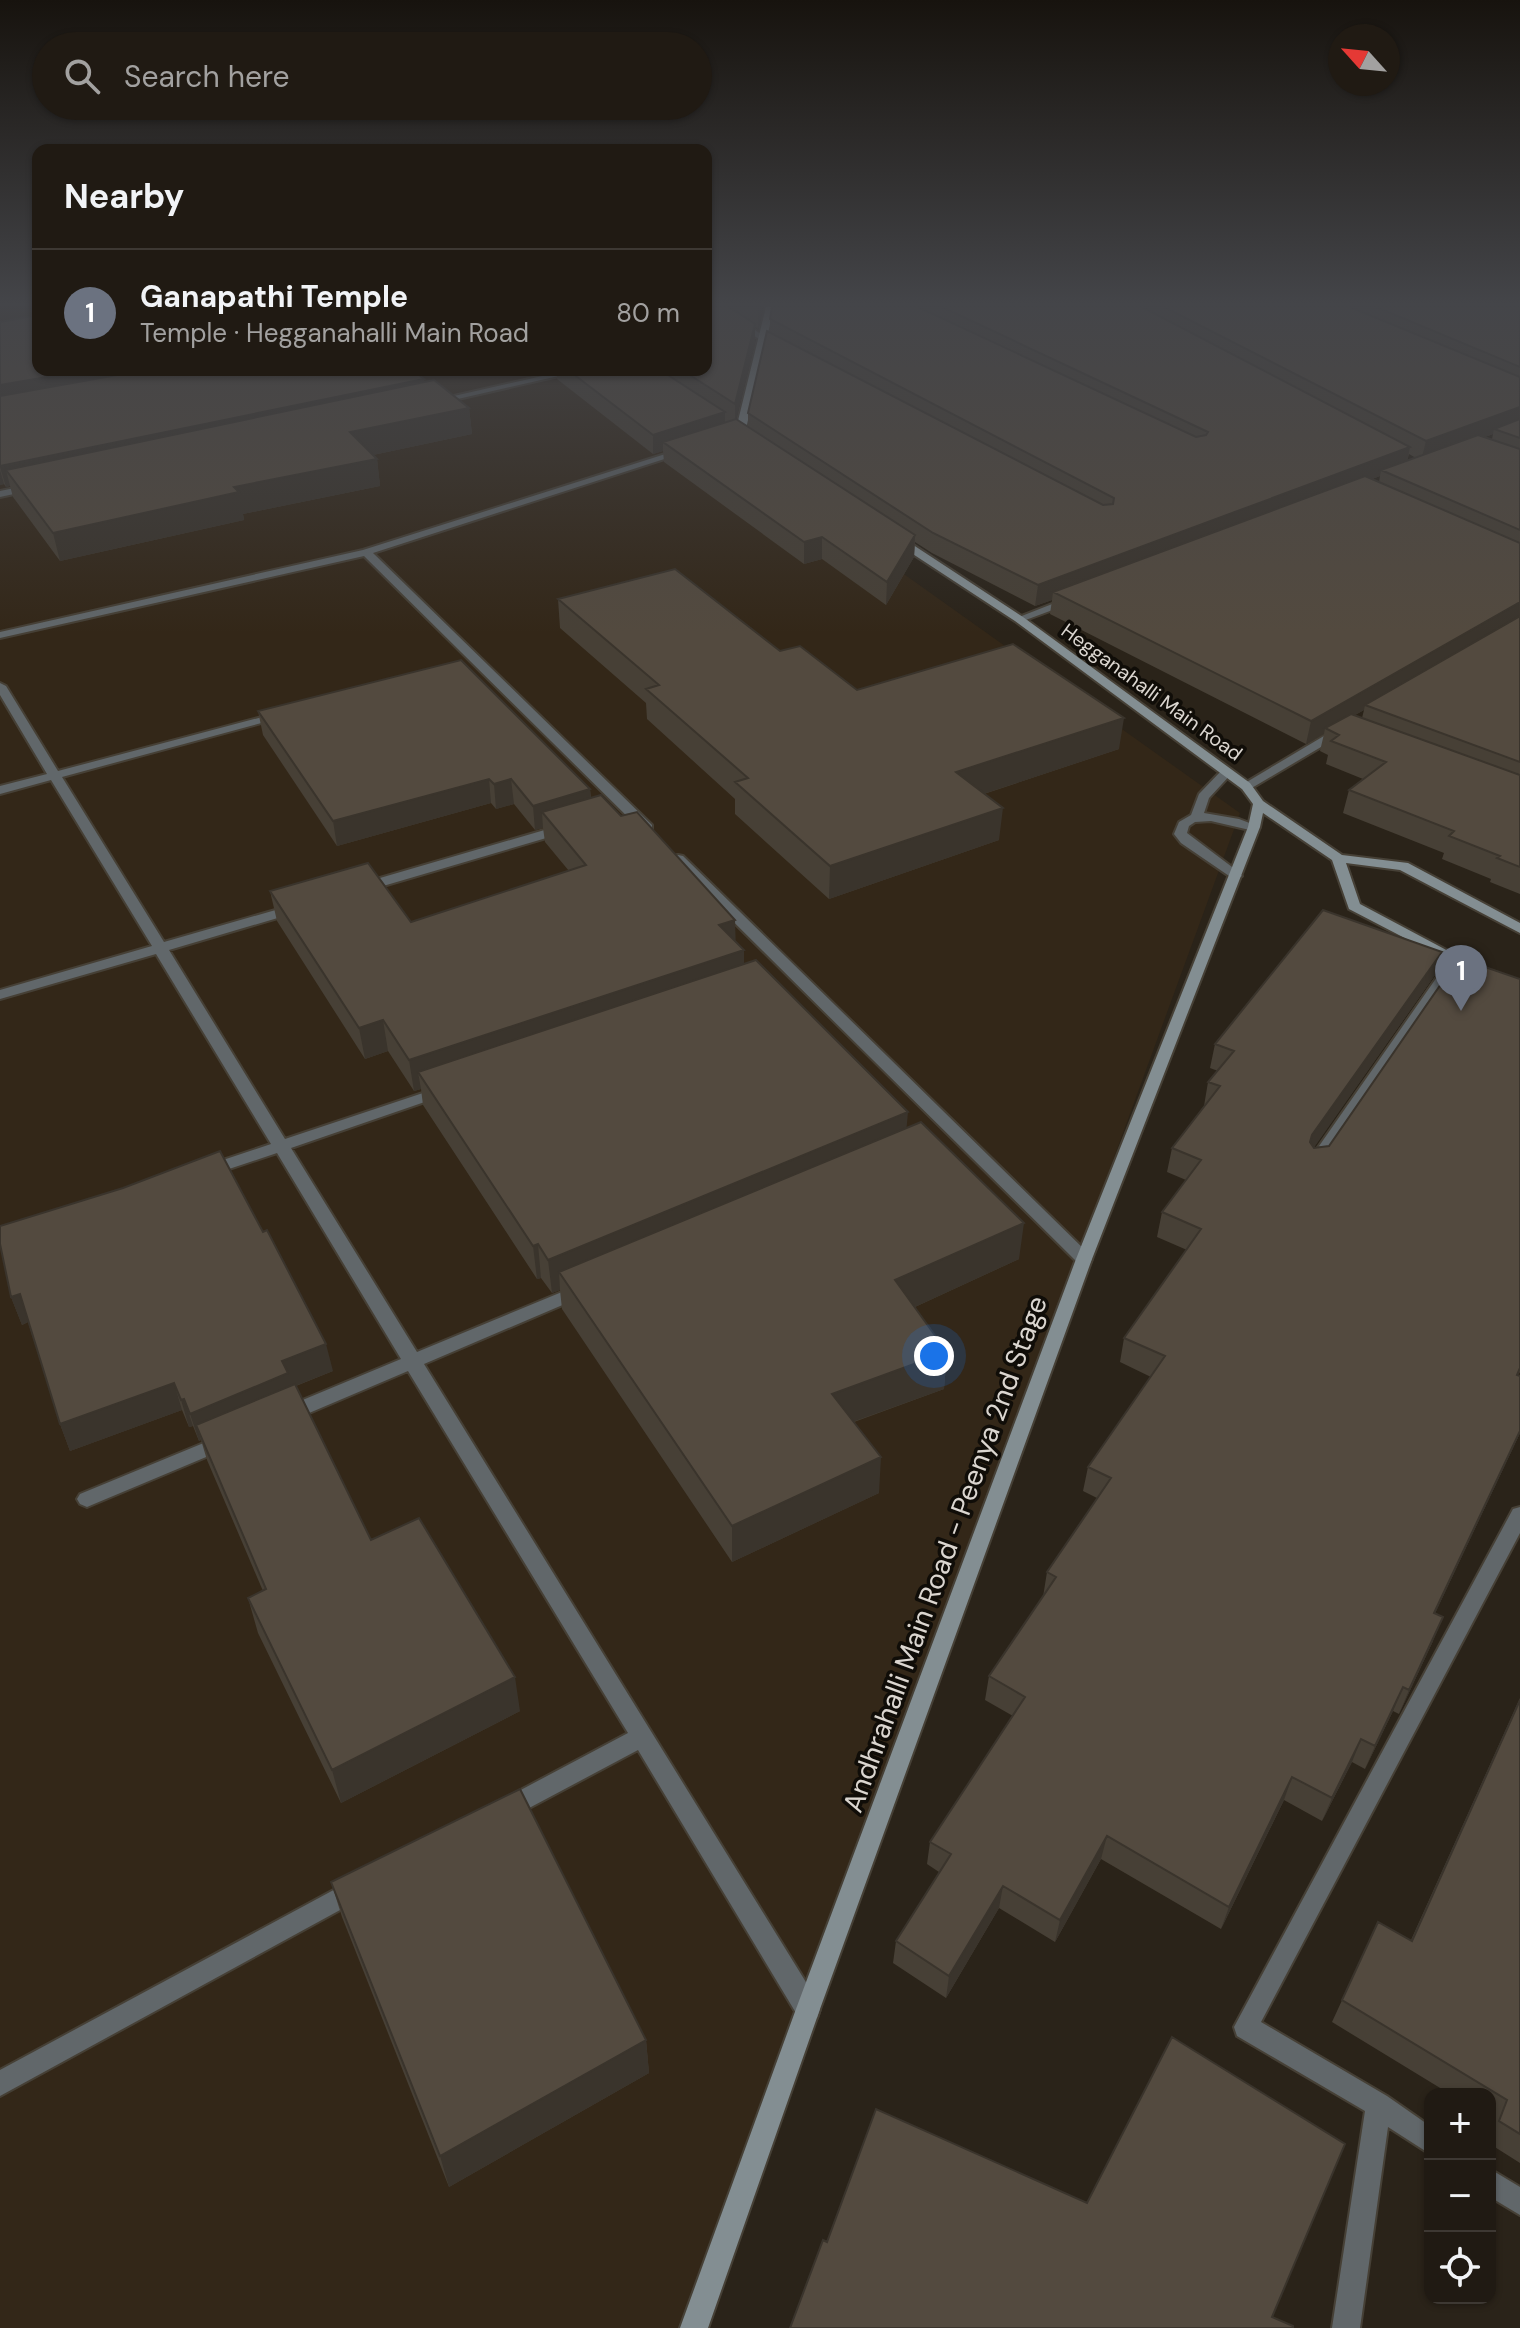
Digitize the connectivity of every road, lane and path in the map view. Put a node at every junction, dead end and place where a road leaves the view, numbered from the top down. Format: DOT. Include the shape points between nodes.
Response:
graph roads {
  1 [pos="744,416"];
  2 [pos="728,425"];
  3 [pos="740,433"];
  4 [pos="725,438"];
  5 [pos="752,441"];
  6 [pos="695,447"];
  7 [pos="46,485"];
  8 [pos="0,494"];
  9 [pos="890,534"];
  10 [pos="366,552"];
  11 [pos="1079,597"];
  12 [pos="1019,619"];
  13 [pos="0,635"];
  14 [pos="481,665"];
  15 [pos="466,669"];
  16 [pos="0,686"];
  17 [pos="298,712"];
  18 [pos="1358,727"];
  19 [pos="1227,772"];
  20 [pos="54,775"];
  21 [pos="1246,786"];
  22 [pos="0,790"];
  23 [pos="1259,804"];
  24 [pos="628,810"];
  25 [pos="613,814"];
  26 [pos="1197,816"];
  27 [pos="583,823"];
  28 [pos="1254,827"];
  29 [pos="661,842"];
  30 [pos="672,853"];
  31 [pos="1338,858"];
  32 [pos="1235,876"];
  33 [pos="341,894"];
  34 [pos="311,903"];
  35 [pos="1520,929"];
  36 [pos="159,948"];
  37 [pos="1456,960"];
  38 [pos="1494,979"];
  39 [pos="0,995"];
  40 [pos="462,1084"];
  41 [pos="281,1145"];
  42 [pos="1314,1165"];
  43 [pos="192,1177"];
  44 [pos="1084,1259"];
  45 [pos="603,1281"];
  46 [pos="412,1361"];
  47 [pos="270,1421"];
  48 [pos="242,1433"];
  49 [pos="87,1499"];
  50 [pos="1520,1515"];
  51 [pos="641,1737"];
  52 [pos="486,1820"];
  53 [pos="373,1880"];
  54 [pos="808,2009"];
  55 [pos="0,2084"];
  56 [pos="1378,2105"];
  57 [pos="1424,2137"];
  58 [pos="1496,2186"];
  59 [pos="1520,2202"];
  60 [pos="694,2328"];
  61 [pos="1346,2328"];
  1 -- 3 [label="street"];
  2 -- 3 [label="street"];
  3 -- 4 [label="street"];
  3 -- 5 [label="street"];
  6 -- 10 [label="street"];
  7 -- 8 [label="street"];
  9 -- 12 [label="street, Hegganahalli Main Road"];
  10 -- 13 [label="street"];
  10 -- 14 [label="street"];
  11 -- 12 [label="street"];
  12 -- 19 [label="street, Hegganahalli Main Road"];
  14 -- 15 [label="street"];
  14 -- 24 [label="street"];
  16 -- 20 [label="street"];
  17 -- 20 [label="street"];
  18 -- 21 [label="street" via="1344,729"];
  19 -- 21 [label="street, Hegganahalli Main Road"];
  19 -- 26 [label="street" via="1203,797"];
  20 -- 22 [label="street"];
  20 -- 36 [label="street"];
  21 -- 23 [label="street, Hegganahalli Main Road"];
  23 -- 28 [label="street, Andhrahalli Main Road - Peenya 2nd Stage"];
  23 -- 31 [label="street, Hegganahalli Main Road"];
  24 -- 25 [label="street"];
  24 -- 29 [label="street"];
  26 -- 28 [label="street"];
  26 -- 32 [label="street" via="1187,819 1180,834"];
  27 -- 33 [label="street"];
  28 -- 32 [label="street, Andhrahalli Main Road - Peenya 2nd Stage"];
  30 -- 44 [label="street" via="947,1137"];
  31 -- 35 [label="street" via="1403,866"];
  31 -- 37 [label="street" via="1354,906"];
  32 -- 44 [label="street, Andhrahalli Main Road - Peenya 2nd Stage"];
  34 -- 36 [label="street"];
  36 -- 39 [label="street"];
  36 -- 41 [label="street"];
  37 -- 38 [label="street"];
  37 -- 42 [label="street"];
  40 -- 41 [label="street"];
  41 -- 43 [label="street"];
  41 -- 46 [label="street"];
  44 -- 54 [label="street, Andhrahalli Main Road - Peenya 2nd Stage"];
  45 -- 46 [label="street"];
  46 -- 47 [label="street"];
  46 -- 51 [label="street"];
  48 -- 49 [label="street"];
  50 -- 56 [label="street" via="1246,2027"];
  51 -- 52 [label="street"];
  51 -- 54 [label="street"];
  53 -- 55 [label="street"];
  54 -- 60 [label="street, Andhrahalli Main Road - Peenya 2nd Stage"];
  56 -- 57 [label="street"];
  56 -- 61 [label="street"];
  58 -- 59 [label="street"];
}
